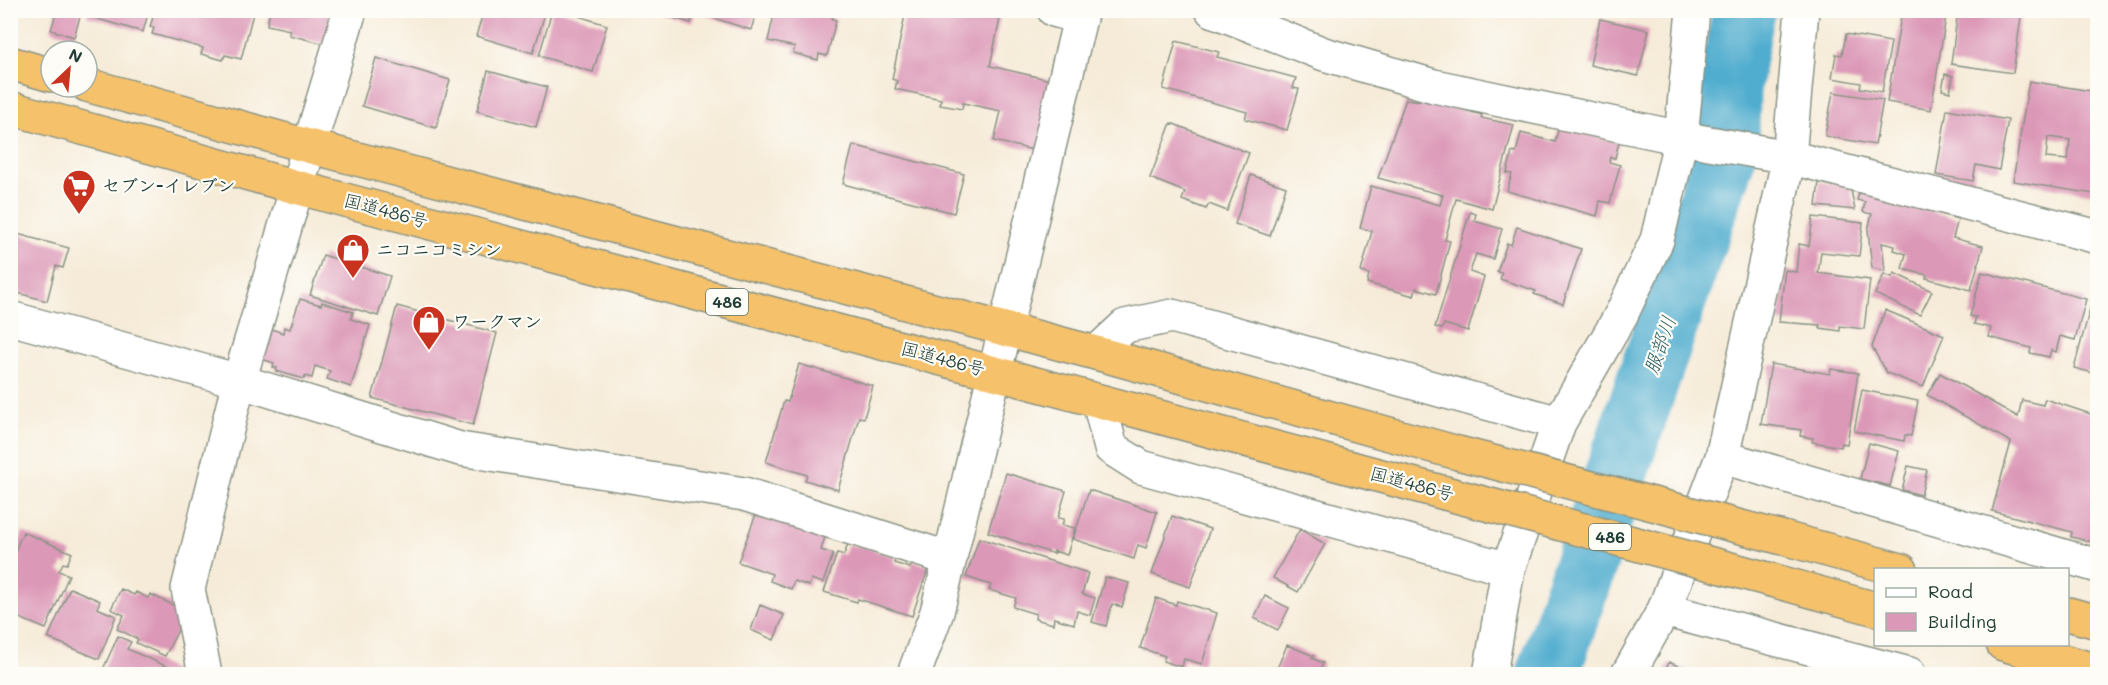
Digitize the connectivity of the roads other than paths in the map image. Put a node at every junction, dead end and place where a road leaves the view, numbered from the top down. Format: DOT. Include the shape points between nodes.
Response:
graph roads {
  1 [pos="350,10"];
  2 [pos="1212,10"];
  3 [pos="1693,10"];
  4 [pos="1802,10"];
  5 [pos="1072,13"];
  6 [pos="10,63"];
  7 [pos="39,71"];
  8 [pos="99,88"];
  9 [pos="10,108"];
  10 [pos="1681,138"];
  11 [pos="308,147"];
  12 [pos="1789,157"];
  13 [pos="296,188"];
  14 [pos="2097,237"];
  15 [pos="10,318"];
  16 [pos="1006,331"];
  17 [pos="1096,353"];
  18 [pos="996,373"];
  19 [pos="239,381"];
  20 [pos="1099,402"];
  21 [pos="1559,423"];
  22 [pos="1722,457"];
  23 [pos="950,559"];
  24 [pos="2097,566"];
  25 [pos="1894,568"];
  26 [pos="1508,569"];
  27 [pos="1874,609"];
  28 [pos="1664,610"];
  29 [pos="2069,615"];
  30 [pos="2097,622"];
  31 [pos="2007,646"];
  32 [pos="2097,670"];
  33 [pos="205,675"];
  34 [pos="914,675"];
  35 [pos="1490,675"];
  36 [pos="1628,675"];
  37 [pos="1909,675"];
  1 -- 11 [label="street"];
  2 -- 10 [label="street" via="1324,54 1434,86"];
  3 -- 10 [label="street"];
  4 -- 12 [label="street"];
  5 -- 16 [label="street"];
  6 -- 7 [label="highway"];
  8 -- 11 [label="highway, 486"];
  9 -- 13 [label="highway, 国道486号 / 486"];
  10 -- 12 [label="street"];
  10 -- 21 [label="street" via="1657,240 1621,315"];
  11 -- 13 [label="street"];
  11 -- 16 [label="highway, 486"];
  12 -- 14 [label="street"];
  12 -- 22 [label="street"];
  13 -- 18 [label="highway, 国道486号 / 486"];
  13 -- 19 [label="street"];
  15 -- 19 [label="street"];
  16 -- 17 [label="highway, 486"];
  16 -- 18 [label="street"];
  17 -- 21 [label="street" via="1125,326 1172,316"];
  17 -- 25 [label="highway, 486, bridge"];
  18 -- 20 [label="highway, 国道486号 / 486"];
  18 -- 23 [label="street"];
  19 -- 23 [label="street" via="460,448 744,494"];
  19 -- 33 [label="street" via="188,589"];
  20 -- 26 [label="street" via="1111,448 1141,467"];
  20 -- 27 [label="highway, 国道486号 / 486, bridge"];
  21 -- 26 [label="street"];
  22 -- 24 [label="street"];
  22 -- 28 [label="street"];
  23 -- 34 [label="street" via="937,612"];
  26 -- 35 [label="street"];
  28 -- 36 [label="street"];
  28 -- 37 [label="street"];
  29 -- 30 [label="highway"];
  31 -- 32 [label="highway"];
}
